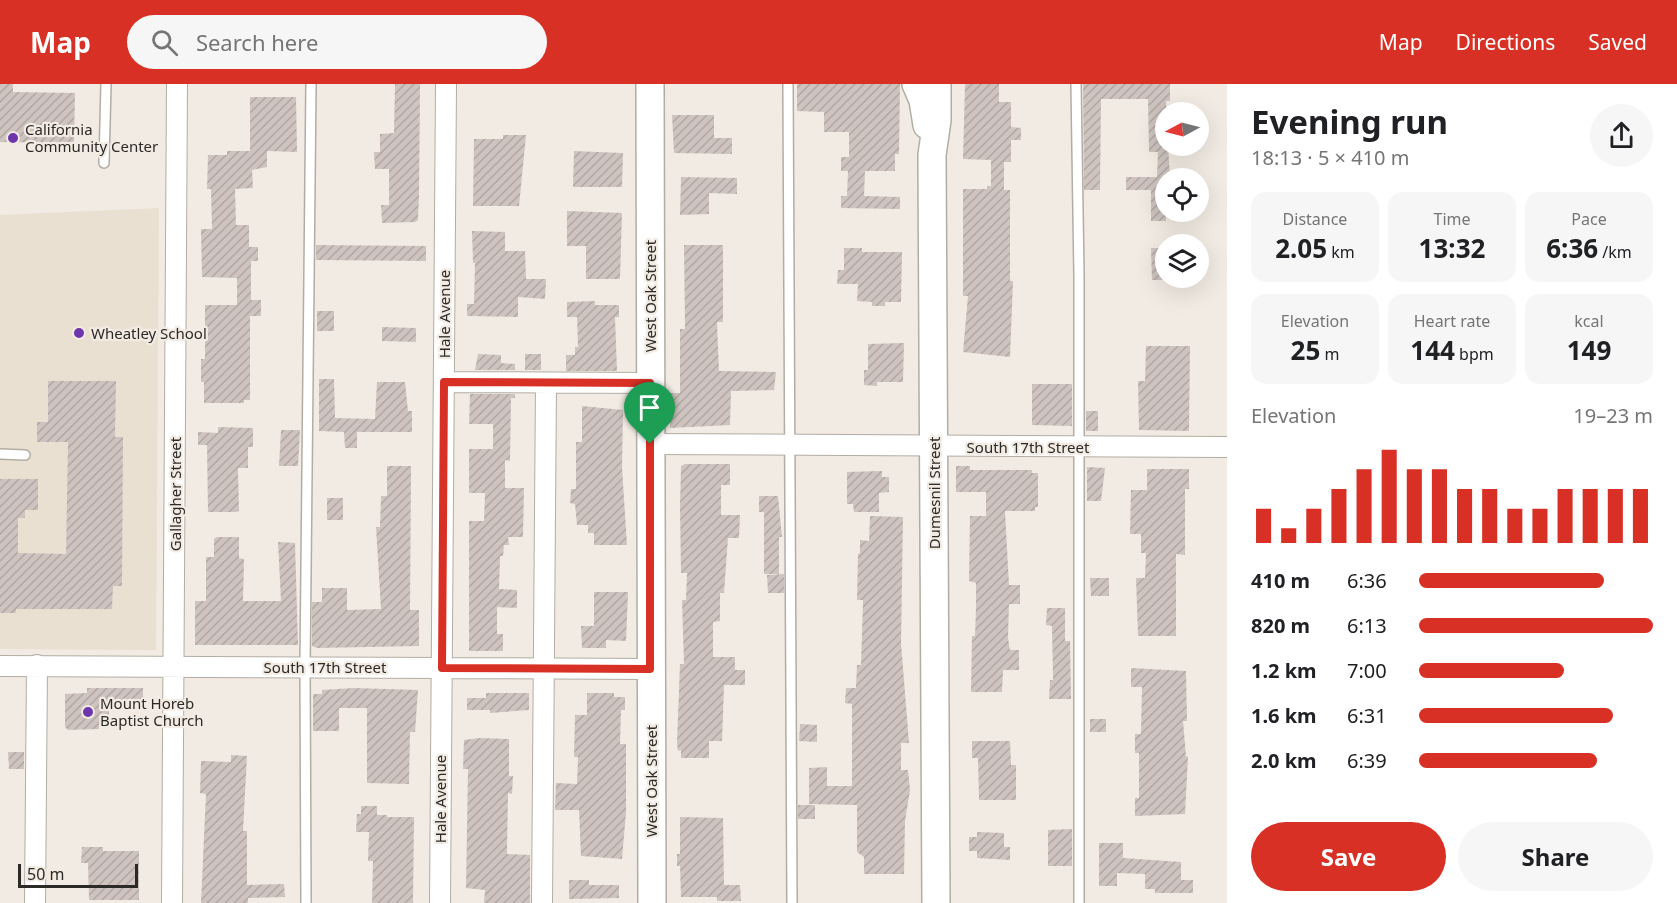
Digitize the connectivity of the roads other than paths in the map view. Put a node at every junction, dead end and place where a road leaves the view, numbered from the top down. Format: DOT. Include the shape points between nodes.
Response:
graph roads {
  1 [pos="106,84"];
  2 [pos="177,84"];
  3 [pos="311,84"];
  4 [pos="446,84"];
  5 [pos="650,84"];
  6 [pos="788,84"];
  7 [pos="916,84"];
  8 [pos="937,84"];
  9 [pos="1076,84"];
  10 [pos="932,155"];
  11 [pos="104,163"];
  12 [pos="444,382"];
  13 [pos="546,383"];
  14 [pos="650,383"];
  15 [pos="650,444"];
  16 [pos="790,446"];
  17 [pos="934,447"];
  18 [pos="1078,447"];
  19 [pos="1227,447"];
  20 [pos="0,454"];
  21 [pos="25,455"];
  22 [pos="37,665"];
  23 [pos="0,666"];
  24 [pos="173,666"];
  25 [pos="305,667"];
  26 [pos="442,668"];
  27 [pos="545,668"];
  28 [pos="650,669"];
  29 [pos="35,903"];
  30 [pos="172,903"];
  31 [pos="306,903"];
  32 [pos="440,903"];
  33 [pos="542,903"];
  34 [pos="652,903"];
  35 [pos="792,903"];
  36 [pos="936,903"];
  37 [pos="1079,903"];
  1 -- 11 [label="lane"];
  2 -- 24 [label="street, Gallagher Street"];
  3 -- 25 [label="lane"];
  4 -- 12 [label="street, Hale Avenue"];
  5 -- 14 [label="main road, West Oak Street"];
  6 -- 16 [label="lane"];
  7 -- 10 [label="main road" via="923,100"];
  8 -- 10 [label="main road, Dumesnil Street"];
  9 -- 18 [label="lane"];
  10 -- 17 [label="main road, Dumesnil Street"];
  12 -- 13 [label="street"];
  12 -- 26 [label="street, Hale Avenue"];
  13 -- 14 [label="street"];
  13 -- 27 [label="street"];
  14 -- 15 [label="main road, West Oak Street"];
  15 -- 16 [label="street, South 17th Street"];
  15 -- 28 [label="main road, West Oak Street"];
  16 -- 17 [label="street, South 17th Street"];
  16 -- 35 [label="lane"];
  17 -- 18 [label="street, South 17th Street"];
  17 -- 36 [label="main road, Dumesnil Street"];
  18 -- 19 [label="street, South 17th Street"];
  18 -- 37 [label="lane"];
  20 -- 21 [label="lane"];
  22 -- 23 [label="street, South 17th Street"];
  22 -- 24 [label="street, South 17th Street"];
  22 -- 29 [label="street"];
  24 -- 25 [label="street, South 17th Street"];
  24 -- 30 [label="street, Gallagher Street"];
  25 -- 26 [label="street, South 17th Street"];
  25 -- 31 [label="lane"];
  26 -- 27 [label="street, South 17th Street"];
  26 -- 32 [label="street, Hale Avenue"];
  27 -- 28 [label="street, South 17th Street"];
  27 -- 33 [label="street"];
  28 -- 34 [label="main road, West Oak Street"];
}
